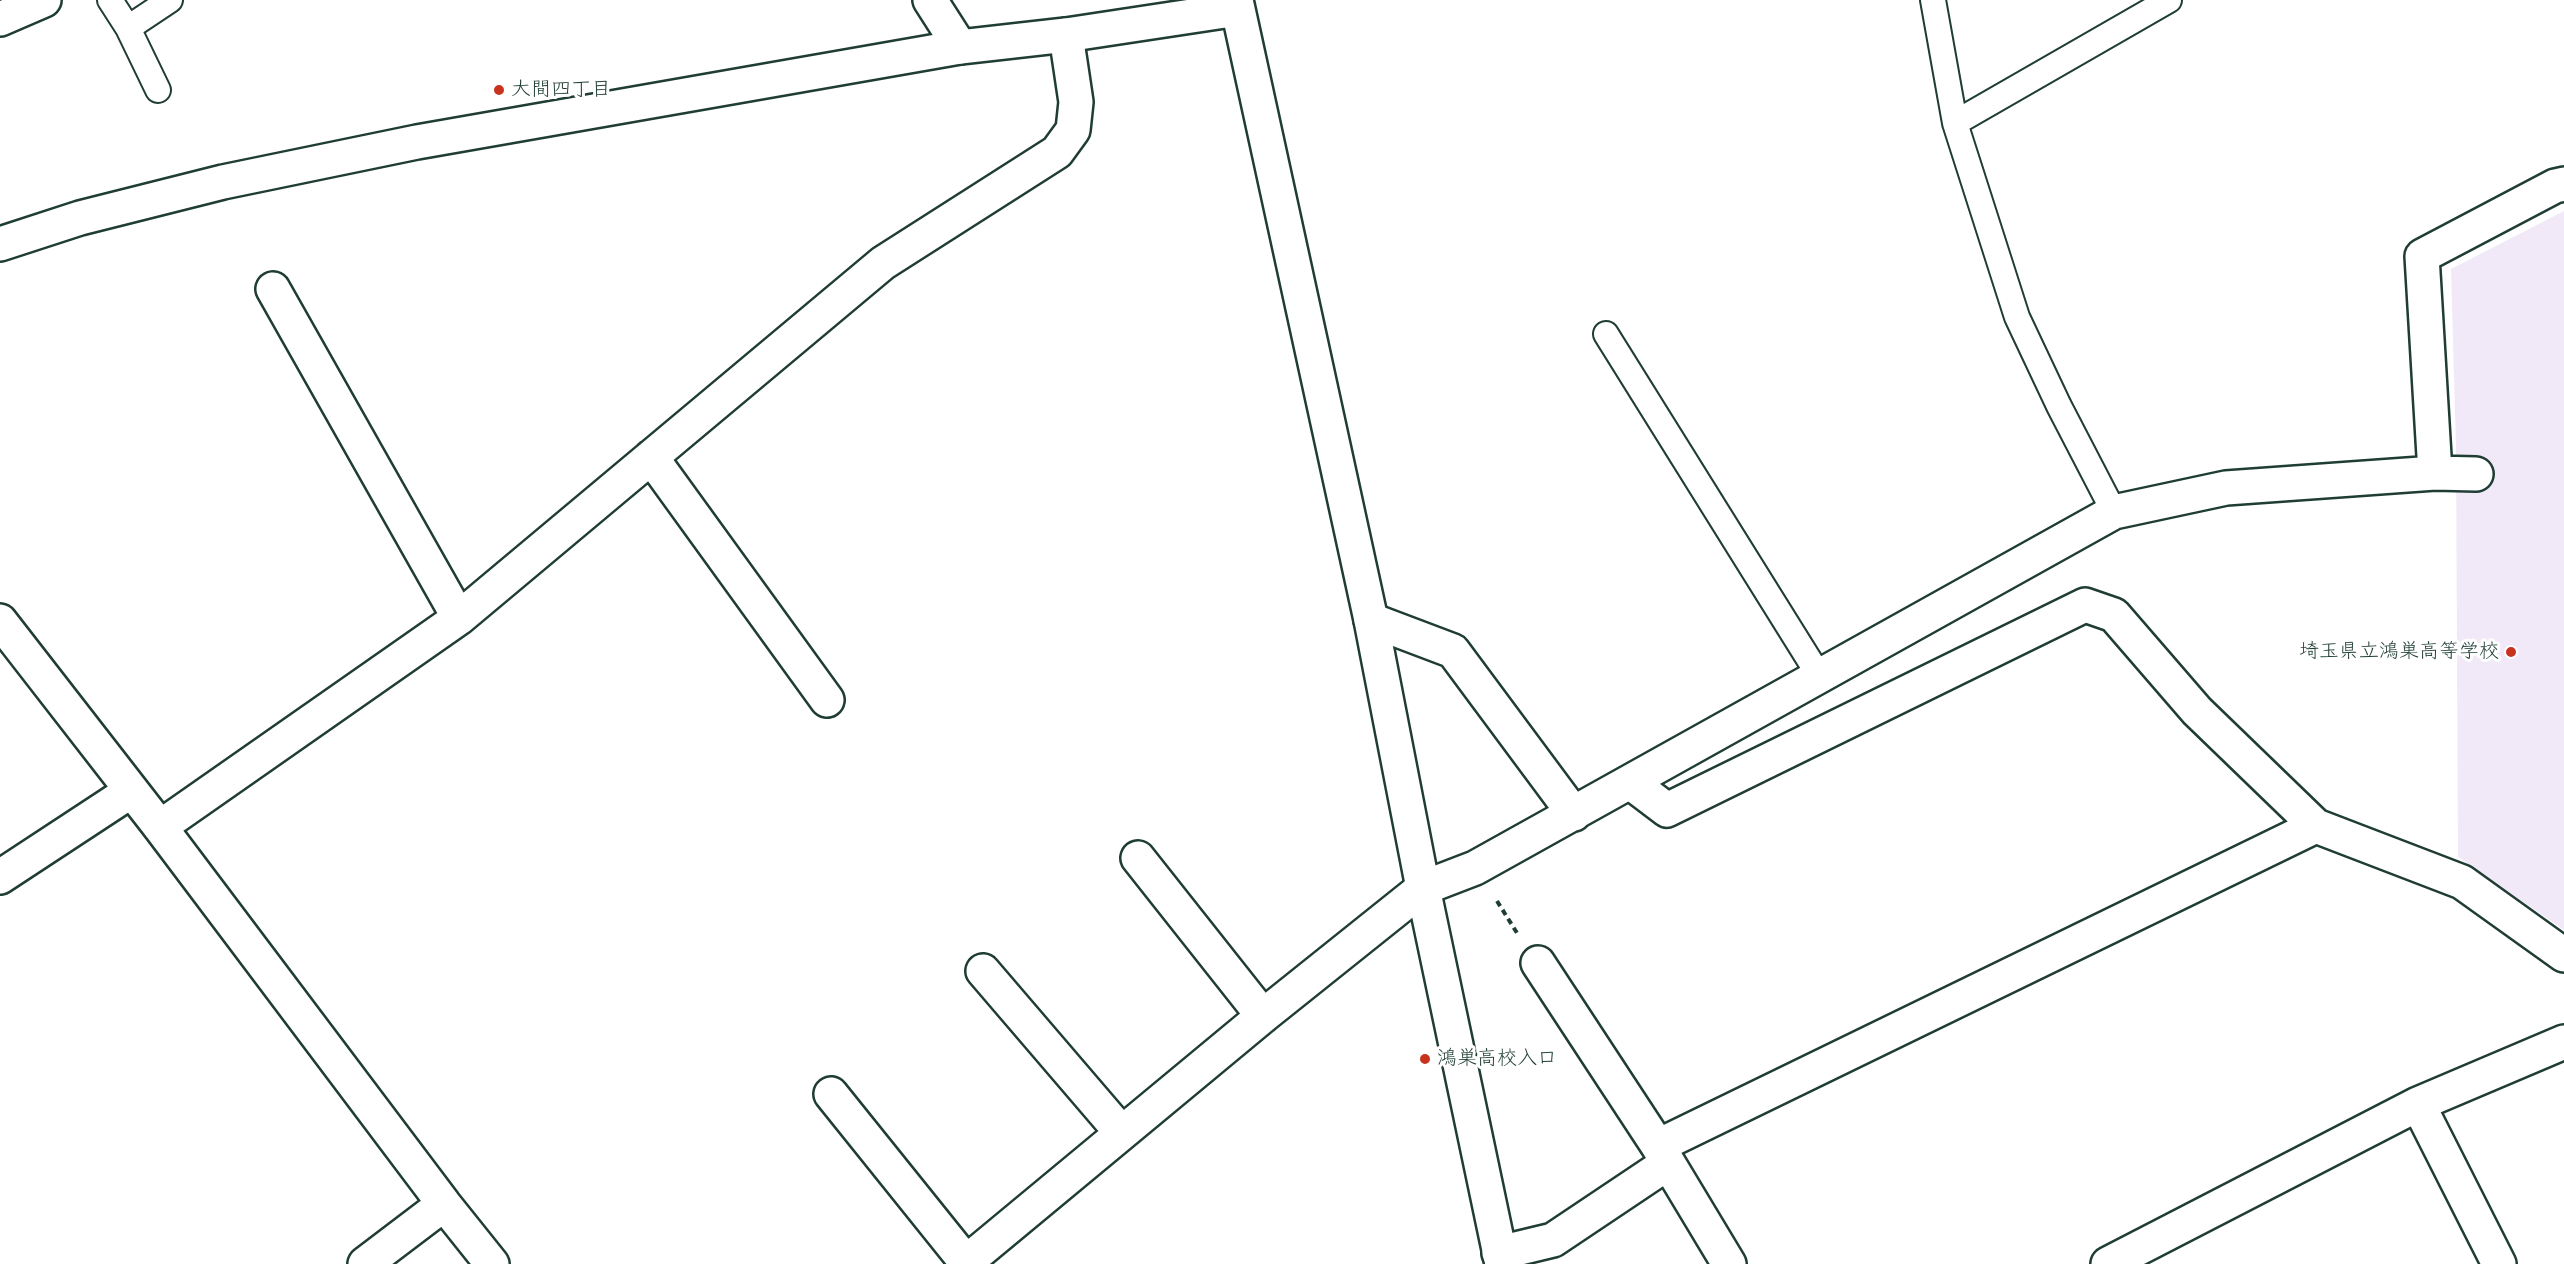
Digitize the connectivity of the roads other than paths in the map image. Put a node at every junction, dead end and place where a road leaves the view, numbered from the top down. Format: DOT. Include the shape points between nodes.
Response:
graph roads {
  1 [pos="44,0"];
  2 [pos="110,0"];
  3 [pos="170,0"];
  4 [pos="930,0"];
  5 [pos="1933,0"];
  6 [pos="2169,0"];
  7 [pos="1242,3"];
  8 [pos="0,19"];
  9 [pos="128,28"];
  10 [pos="1066,35"];
  11 [pos="960,47"];
  12 [pos="158,90"];
  13 [pos="1955,123"];
  14 [pos="2564,184"];
  15 [pos="0,244"];
  16 [pos="273,289"];
  17 [pos="1606,334"];
  18 [pos="651,457"];
  19 [pos="2435,473"];
  20 [pos="2476,474"];
  21 [pos="2114,512"];
  22 [pos="459,618"];
  23 [pos="1371,620"];
  24 [pos="0,621"];
  25 [pos="1820,677"];
  26 [pos="827,700"];
  27 [pos="1630,782"];
  28 [pos="131,790"];
  29 [pos="1574,814"];
  30 [pos="2316,826"];
  31 [pos="160,827"];
  32 [pos="1138,858"];
  33 [pos="0,877"];
  34 [pos="1423,888"];
  35 [pos="2564,955"];
  36 [pos="1538,963"];
  37 [pos="983,971"];
  38 [pos="1263,1016"];
  39 [pos="2564,1042"];
  40 [pos="831,1094"];
  41 [pos="2418,1104"];
  42 [pos="1121,1132"];
  43 [pos="1663,1154"];
  44 [pos="444,1204"];
  45 [pos="1501,1258"];
  46 [pos="965,1263"];
  47 [pos="365,1264"];
  48 [pos="492,1264"];
  49 [pos="1729,1264"];
  50 [pos="2108,1264"];
  51 [pos="2499,1264"];
  1 -- 8 [label="street"];
  2 -- 9 [label="lane"];
  3 -- 9 [label="lane"];
  4 -- 11 [label="street"];
  5 -- 13 [label="lane"];
  6 -- 13 [label="lane"];
  7 -- 10 [label="street"];
  7 -- 23 [label="street"];
  9 -- 12 [label="lane"];
  10 -- 11 [label="street"];
  10 -- 18 [label="street" via="1076,102 1073,130 1057,152 883,263"];
  11 -- 15 [label="street" via="417,142 223,182 80,218"];
  13 -- 21 [label="lane" via="2017,317"];
  14 -- 19 [label="street" via="2422,256"];
  16 -- 22 [label="street"];
  17 -- 25 [label="lane"];
  18 -- 22 [label="street"];
  18 -- 26 [label="street"];
  19 -- 20 [label="street"];
  19 -- 21 [label="street" via="2226,488"];
  21 -- 25 [label="street"];
  22 -- 31 [label="street"];
  23 -- 29 [label="street" via="1452,651"];
  23 -- 34 [label="street"];
  24 -- 28 [label="street"];
  25 -- 27 [label="street"];
  27 -- 29 [label="street"];
  27 -- 30 [label="street" via="1667,810 2085,605 2114,615 2197,711"];
  28 -- 31 [label="street"];
  28 -- 33 [label="street"];
  29 -- 34 [label="street" via="1475,868"];
  30 -- 35 [label="street" via="2462,882"];
  30 -- 43 [label="street"];
  31 -- 44 [label="street"];
  32 -- 38 [label="street"];
  34 -- 38 [label="street"];
  34 -- 45 [label="street"];
  36 -- 43 [label="street"];
  37 -- 42 [label="street"];
  38 -- 42 [label="street"];
  39 -- 41 [label="street"];
  40 -- 46 [label="street"];
  41 -- 50 [label="street"];
  41 -- 51 [label="street"];
  42 -- 46 [label="street"];
  43 -- 45 [label="street" via="1553,1240"];
  43 -- 49 [label="street"];
  44 -- 47 [label="street"];
  44 -- 48 [label="street"];
}
